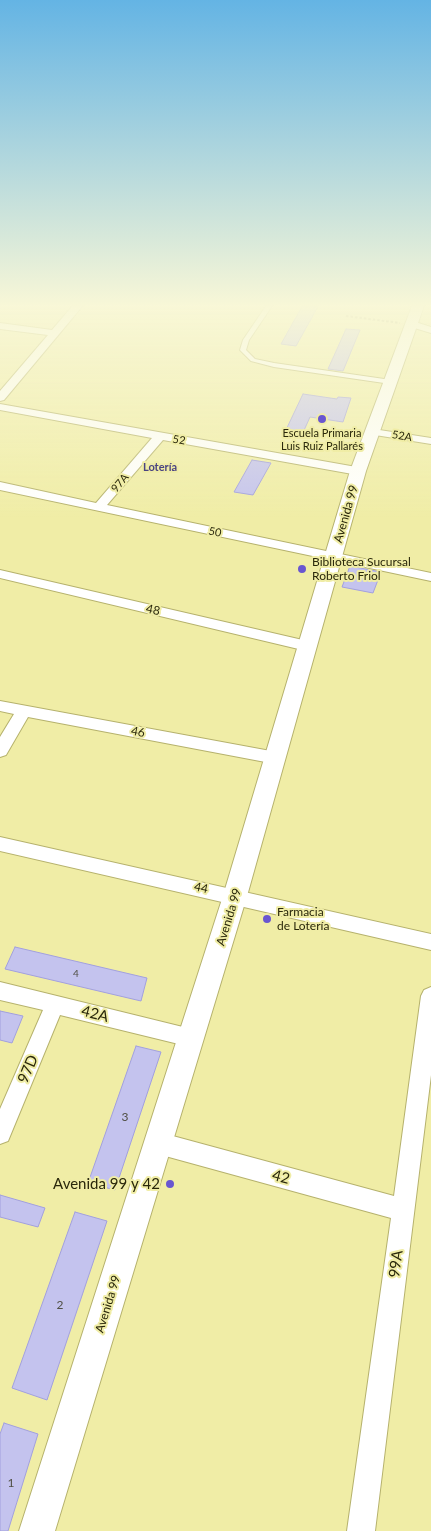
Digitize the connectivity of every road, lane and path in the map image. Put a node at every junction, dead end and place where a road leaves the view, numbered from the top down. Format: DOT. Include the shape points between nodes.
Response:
graph roads {
  1 [pos="20,374"];
  2 [pos="339,374"];
  3 [pos="394,374"];
  4 [pos="391,382"];
  5 [pos="0,398"];
  6 [pos="0,407"];
  7 [pos="372,432"];
  8 [pos="159,437"];
  9 [pos="431,441"];
  10 [pos="358,471"];
  11 [pos="0,486"];
  12 [pos="99,507"];
  13 [pos="334,557"];
  14 [pos="0,574"];
  15 [pos="431,577"];
  16 [pos="307,646"];
  17 [pos="0,706"];
  18 [pos="24,710"];
  19 [pos="0,751"];
  20 [pos="276,758"];
  21 [pos="0,844"];
  22 [pos="235,896"];
  23 [pos="431,942"];
  24 [pos="0,991"];
  25 [pos="431,996"];
  26 [pos="56,1004"];
  27 [pos="191,1038"];
  28 [pos="427,1064"];
  29 [pos="0,1134"];
  30 [pos="158,1143"];
  31 [pos="403,1210"];
  32 [pos="37,1531"];
  33 [pos="361,1531"];
  1 -- 5 [label="street"];
  2 -- 4 [label="lane"];
  3 -- 4 [label="street, Avenida 99"];
  4 -- 7 [label="street, Avenida 99"];
  6 -- 8 [label="street, 52"];
  7 -- 9 [label="street, 52A"];
  7 -- 10 [label="street, Avenida 99"];
  8 -- 10 [label="street, 52"];
  8 -- 12 [label="street, 97A"];
  10 -- 13 [label="street, Avenida 99"];
  11 -- 12 [label="street, 50"];
  12 -- 13 [label="street, 50"];
  13 -- 15 [label="street, 50"];
  13 -- 16 [label="street, Avenida 99"];
  14 -- 16 [label="street, 48"];
  16 -- 20 [label="street, Avenida 99"];
  17 -- 18 [label="street, 46"];
  18 -- 19 [label="street"];
  18 -- 20 [label="street, 46"];
  20 -- 22 [label="street, Avenida 99"];
  21 -- 22 [label="street, 44"];
  22 -- 23 [label="street, 44"];
  22 -- 27 [label="street, Avenida 99"];
  24 -- 26 [label="street, 42A"];
  25 -- 28 [label="street, 99A"];
  26 -- 27 [label="street, 42A"];
  26 -- 29 [label="street, 97D"];
  27 -- 30 [label="street, Avenida 99"];
  28 -- 31 [label="street, 99A"];
  30 -- 31 [label="street, 42"];
  30 -- 32 [label="street, Avenida 99"];
  31 -- 33 [label="street, 99A"];
}
